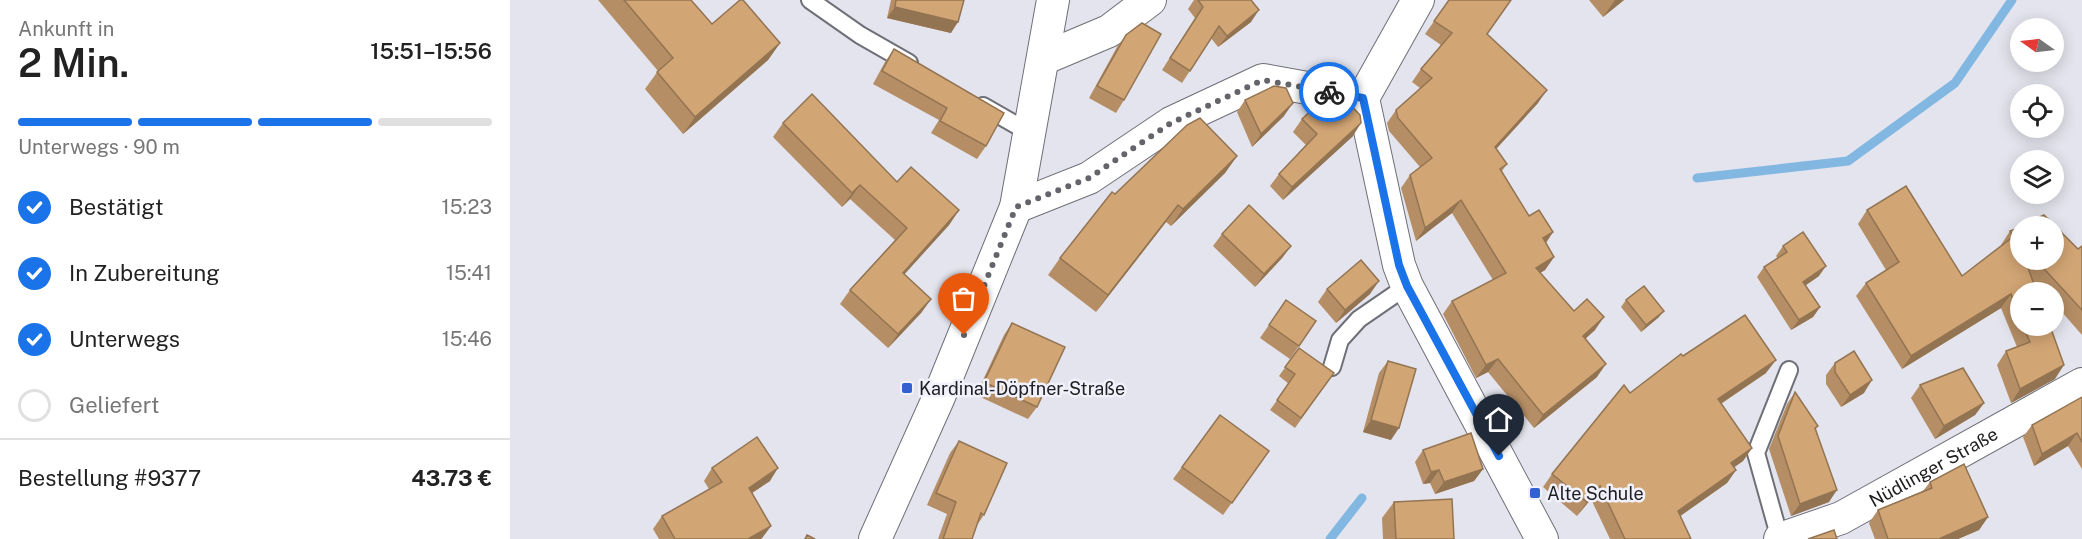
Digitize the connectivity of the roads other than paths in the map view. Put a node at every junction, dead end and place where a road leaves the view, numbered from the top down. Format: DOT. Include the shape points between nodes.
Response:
graph roads {
  1 [pos="810,0"];
  2 [pos="1053,0"];
  3 [pos="1150,0"];
  4 [pos="1418,0"];
  5 [pos="1045,58"];
  6 [pos="919,69"];
  7 [pos="969,98"];
  8 [pos="1363,98"];
  9 [pos="1031,129"];
  10 [pos="1016,207"];
  11 [pos="1407,286"];
  12 [pos="1332,367"];
  13 [pos="1789,370"];
  14 [pos="2082,384"];
  15 [pos="875,539"];
  16 [pos="1542,539"];
  17 [pos="1780,539"];
  1 -- 6 [label="lane"];
  2 -- 5 [label="street"];
  3 -- 5 [label="street" via="1109,31"];
  4 -- 8 [label="street"];
  5 -- 9 [label="street"];
  7 -- 9 [label="lane" via="1018,126"];
  8 -- 10 [label="street" via="1263,80 1171,123 1089,178"];
  8 -- 11 [label="street" via="1399,265"];
  9 -- 10 [label="street"];
  10 -- 15 [label="street" via="938,399"];
  11 -- 12 [label="lane" via="1359,319 1340,340"];
  11 -- 16 [label="street"];
  13 -- 17 [label="lane" via="1756,453"];
  14 -- 17 [label="street, Nüdlinger Straße" via="1841,518"];
}
